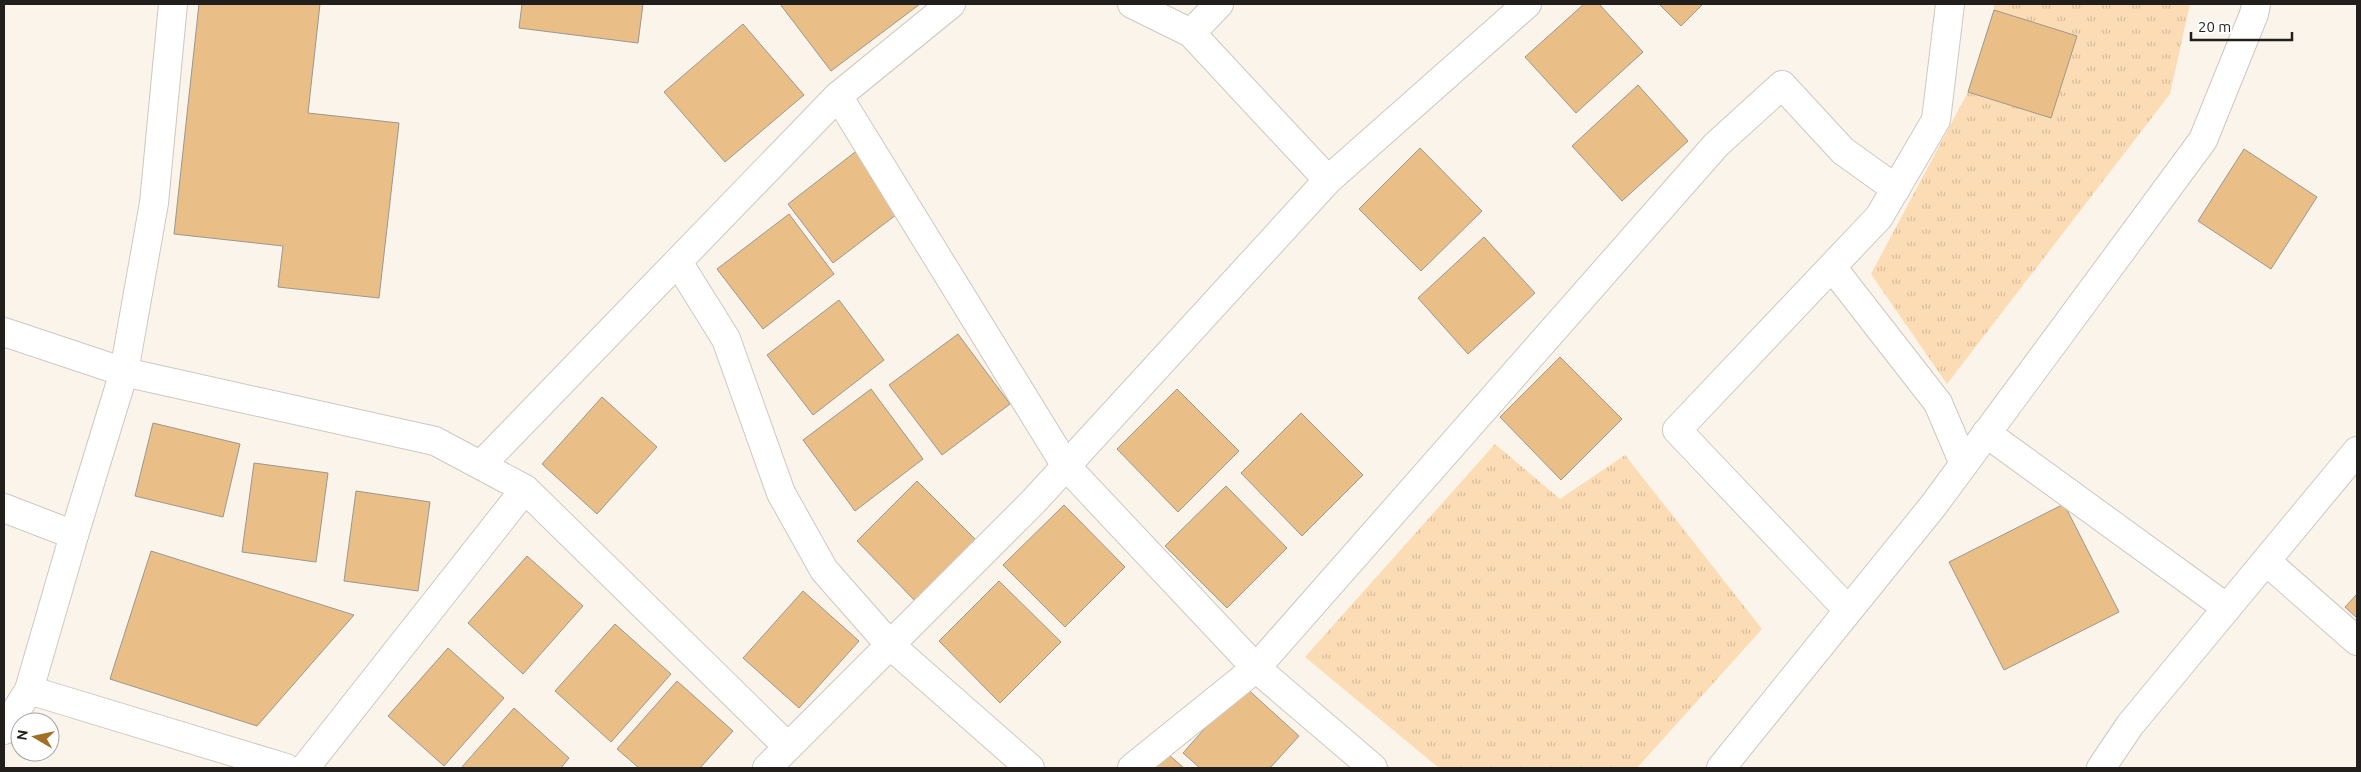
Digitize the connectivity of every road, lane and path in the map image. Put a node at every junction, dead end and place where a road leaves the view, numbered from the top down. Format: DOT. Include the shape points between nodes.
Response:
graph roads {
  1 [pos="173,4"];
  2 [pos="951,4"];
  3 [pos="1132,4"];
  4 [pos="1219,4"];
  5 [pos="1527,4"];
  6 [pos="1950,4"];
  7 [pos="2256,4"];
  8 [pos="1191,33"];
  9 [pos="838,96"];
  10 [pos="1328,180"];
  11 [pos="1896,189"];
  12 [pos="678,262"];
  13 [pos="1832,267"];
  14 [pos="4,332"];
  15 [pos="124,372"];
  16 [pos="1986,433"];
  17 [pos="2357,451"];
  18 [pos="1964,464"];
  19 [pos="481,465"];
  20 [pos="1066,466"];
  21 [pos="525,489"];
  22 [pos="4,508"];
  23 [pos="74,535"];
  24 [pos="2266,561"];
  25 [pos="2226,608"];
  26 [pos="1848,610"];
  27 [pos="2357,641"];
  28 [pos="890,645"];
  29 [pos="1256,668"];
  30 [pos="29,690"];
  31 [pos="4,730"];
  32 [pos="787,746"];
  33 [pos="286,768"];
  34 [pos="305,768"];
  35 [pos="767,768"];
  36 [pos="1030,768"];
  37 [pos="1132,768"];
  38 [pos="1373,768"];
  39 [pos="1721,768"];
  40 [pos="2101,768"];
  1 -- 15 [label="street" via="154,203"];
  2 -- 9 [label="street"];
  3 -- 8 [label="street"];
  4 -- 8 [label="street"];
  5 -- 10 [label="street"];
  6 -- 11 [label="street" via="1936,120"];
  7 -- 16 [label="street" via="2203,140"];
  8 -- 10 [label="street"];
  9 -- 12 [label="street"];
  9 -- 20 [label="street"];
  10 -- 20 [label="street"];
  11 -- 13 [label="street" via="1880,217"];
  11 -- 29 [label="street" via="1843,151 1782,85 1716,145"];
  12 -- 19 [label="street"];
  12 -- 28 [label="street" via="726,339 781,493 824,570"];
  13 -- 18 [label="street" via="1938,403"];
  13 -- 26 [label="street" via="1677,430"];
  14 -- 15 [label="street"];
  15 -- 19 [label="street" via="435,441"];
  15 -- 23 [label="street"];
  16 -- 18 [label="street"];
  16 -- 25 [label="street"];
  17 -- 24 [label="street"];
  18 -- 26 [label="street"];
  19 -- 21 [label="street"];
  20 -- 28 [label="street"];
  20 -- 29 [label="street"];
  21 -- 32 [label="street"];
  21 -- 34 [label="street"];
  22 -- 23 [label="street"];
  23 -- 30 [label="street"];
  24 -- 25 [label="street"];
  24 -- 27 [label="street"];
  25 -- 40 [label="street" via="2130,725"];
  26 -- 39 [label="street"];
  28 -- 32 [label="street"];
  28 -- 36 [label="street"];
  29 -- 37 [label="street"];
  29 -- 38 [label="street"];
  30 -- 31 [label="street"];
  30 -- 33 [label="street"];
  32 -- 35 [label="street"];
}
